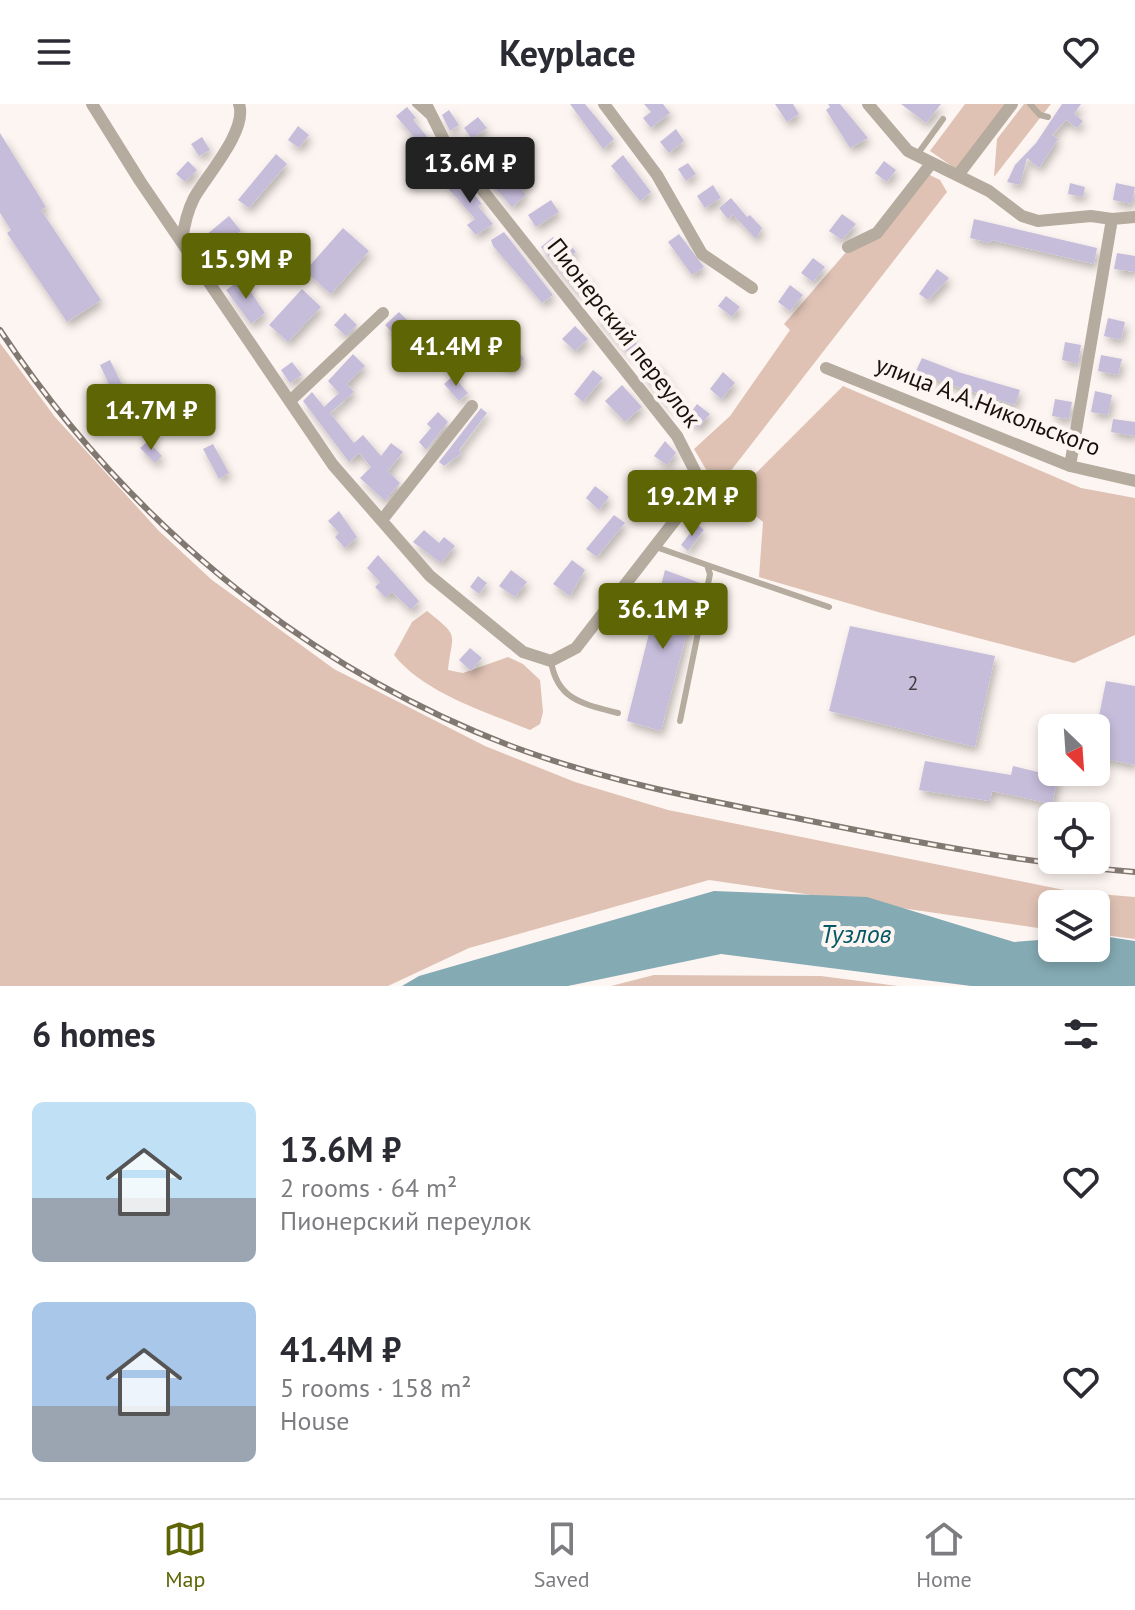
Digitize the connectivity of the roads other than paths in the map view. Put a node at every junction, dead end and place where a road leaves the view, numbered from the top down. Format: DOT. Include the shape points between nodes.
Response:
graph roads {
  1 [pos="92,104"];
  2 [pos="239,104"];
  3 [pos="415,104"];
  4 [pos="426,104"];
  5 [pos="604,104"];
  6 [pos="868,104"];
  7 [pos="1012,104"];
  8 [pos="1030,104"];
  9 [pos="1048,117"];
  10 [pos="430,118"];
  11 [pos="943,119"];
  12 [pos="916,156"];
  13 [pos="930,165"];
  14 [pos="958,175"];
  15 [pos="1135,217"];
  16 [pos="1112,219"];
  17 [pos="182,241"];
  18 [pos="848,247"];
  19 [pos="752,288"];
  20 [pos="383,313"];
  21 [pos="826,368"];
  22 [pos="290,401"];
  23 [pos="472,406"];
  24 [pos="1070,466"];
  25 [pos="1135,481"];
  26 [pos="382,520"];
  27 [pos="656,547"];
  28 [pos="707,565"];
  29 [pos="829,607"];
  30 [pos="551,661"];
  31 [pos="618,713"];
  32 [pos="680,721"];
  1 -- 17 [label="street"];
  2 -- 17 [label="street" via="238,130 193,200"];
  3 -- 10 [label="lane"];
  4 -- 10 [label="street, Пионерский переулок"];
  5 -- 19 [label="street" via="657,175 702,254"];
  6 -- 12 [label="street"];
  7 -- 14 [label="street"];
  8 -- 9 [label="lane"];
  10 -- 27 [label="street, Пионерский переулок" via="677,436 698,477 693,497"];
  11 -- 12 [label="lane"];
  12 -- 13 [label="street"];
  13 -- 14 [label="street"];
  13 -- 18 [label="street" via="877,233"];
  14 -- 16 [label="street" via="1038,221"];
  15 -- 16 [label="street"];
  16 -- 24 [label="street"];
  17 -- 22 [label="street"];
  20 -- 22 [label="street"];
  21 -- 24 [label="street, улица А.А.Никольского"];
  22 -- 26 [label="street" via="333,465"];
  23 -- 26 [label="street"];
  24 -- 25 [label="street, улица А.А.Никольского"];
  26 -- 30 [label="street" via="430,576 523,652"];
  27 -- 28 [label="lane"];
  27 -- 30 [label="street" via="576,648"];
  28 -- 29 [label="lane"];
  28 -- 32 [label="lane" via="710,574"];
  30 -- 31 [label="lane" via="554,681 567,695"];
}
